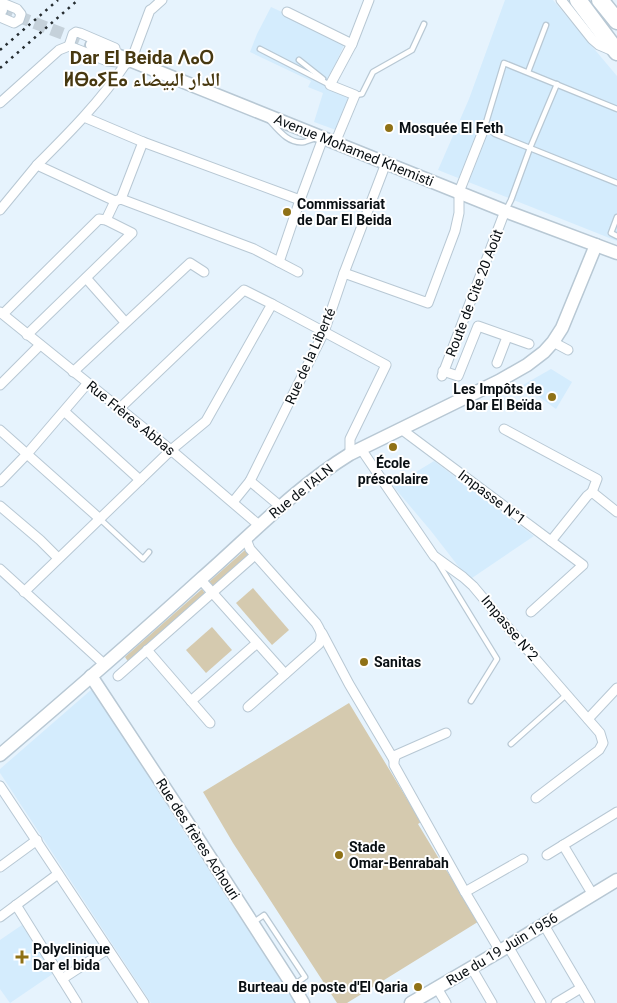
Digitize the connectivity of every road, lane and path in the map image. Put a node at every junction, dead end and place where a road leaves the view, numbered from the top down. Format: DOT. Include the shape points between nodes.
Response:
graph roads {
  1 [pos="162,0"];
  2 [pos="369,0"];
  3 [pos="561,0"];
  4 [pos="578,0"];
  5 [pos="600,0"];
  6 [pos="286,12"];
  7 [pos="617,22"];
  8 [pos="424,24"];
  9 [pos="546,25"];
  10 [pos="352,44"];
  11 [pos="92,45"];
  12 [pos="69,46"];
  13 [pos="260,50"];
  14 [pos="617,52"];
  15 [pos="299,60"];
  16 [pos="134,61"];
  17 [pos="528,72"];
  18 [pos="557,84"];
  19 [pos="330,85"];
  20 [pos="355,95"];
  21 [pos="0,103"];
  22 [pos="617,109"];
  23 [pos="84,117"];
  24 [pos="485,126"];
  25 [pos="326,139"];
  26 [pos="143,142"];
  27 [pos="530,148"];
  28 [pos="386,163"];
  29 [pos="37,165"];
  30 [pos="617,183"];
  31 [pos="459,192"];
  32 [pos="118,200"];
  33 [pos="300,200"];
  34 [pos="0,210"];
  35 [pos="506,211"];
  36 [pos="617,217"];
  37 [pos="106,220"];
  38 [pos="617,236"];
  39 [pos="596,245"];
  40 [pos="617,253"];
  41 [pos="279,262"];
  42 [pos="204,272"];
  43 [pos="298,272"];
  44 [pos="344,273"];
  45 [pos="86,278"];
  46 [pos="272,304"];
  47 [pos="1,313"];
  48 [pos="463,321"];
  49 [pos="125,322"];
  50 [pos="478,326"];
  51 [pos="324,332"];
  52 [pos="28,335"];
  53 [pos="508,336"];
  54 [pos="553,342"];
  55 [pos="529,344"];
  56 [pos="40,345"];
  57 [pos="568,350"];
  58 [pos="498,363"];
  59 [pos="73,372"];
  60 [pos="88,384"];
  61 [pos="0,385"];
  62 [pos="119,409"];
  63 [pos="65,412"];
  64 [pos="401,429"];
  65 [pos="504,429"];
  66 [pos="0,430"];
  67 [pos="171,450"];
  68 [pos="355,452"];
  69 [pos="27,454"];
  70 [pos="140,480"];
  71 [pos="0,482"];
  72 [pos="250,482"];
  73 [pos="592,492"];
  74 [pos="233,502"];
  75 [pos="0,506"];
  76 [pos="280,506"];
  77 [pos="617,512"];
  78 [pos="100,518"];
  79 [pos="260,526"];
  80 [pos="246,539"];
  81 [pos="551,541"];
  82 [pos="149,552"];
  83 [pos="255,555"];
  84 [pos="434,556"];
  85 [pos="58,558"];
  86 [pos="0,570"];
  87 [pos="201,580"];
  88 [pos="24,592"];
  89 [pos="213,593"];
  90 [pos="531,612"];
  91 [pos="321,630"];
  92 [pos="257,642"];
  93 [pos="147,650"];
  94 [pos="104,664"];
  95 [pos="284,674"];
  96 [pos="91,676"];
  97 [pos="118,676"];
  98 [pos="617,688"];
  99 [pos="566,695"];
  100 [pos="191,701"];
  101 [pos="472,701"];
  102 [pos="248,707"];
  103 [pos="588,719"];
  104 [pos="210,723"];
  105 [pos="446,733"];
  106 [pos="512,744"];
  107 [pos="0,755"];
  108 [pos="394,760"];
  109 [pos="0,786"];
  110 [pos="536,798"];
  111 [pos="617,812"];
  112 [pos="36,840"];
  113 [pos="563,845"];
  114 [pos="547,855"];
  115 [pos="523,859"];
  116 [pos="0,868"];
  117 [pos="58,874"];
  118 [pos="617,880"];
  119 [pos="465,892"];
  120 [pos="593,895"];
  121 [pos="16,906"];
  122 [pos="0,916"];
  123 [pos="544,925"];
  124 [pos="108,949"];
  125 [pos="504,949"];
  126 [pos="471,968"];
  127 [pos="62,979"];
  128 [pos="436,988"];
  129 [pos="581,988"];
  130 [pos="77,1003"];
  131 [pos="144,1003"];
  132 [pos="303,1003"];
  133 [pos="411,1003"];
  134 [pos="446,1003"];
  135 [pos="492,1003"];
  136 [pos="541,1003"];
  137 [pos="556,1003"];
  138 [pos="590,1003"];
  1 -- 16 [label="street" via="150,10"];
  2 -- 10 [label="street"];
  3 -- 14 [label="street" via="592,39"];
  4 -- 14 [label="highway"];
  5 -- 7 [label="highway"];
  6 -- 10 [label="street"];
  8 -- 20 [label="lane" via="412,50 373,72 362,94"];
  9 -- 17 [label="lane"];
  10 -- 19 [label="street"];
  11 -- 16 [label="street, Avenue Mohamed Khemisti"];
  12 -- 16 [label="street" via="107,61"];
  12 -- 16 [label="street" via="76,32"];
  12 -- 21 [label="street" via="58,50"];
  13 -- 19 [label="lane"];
  15 -- 19 [label="lane"];
  16 -- 23 [label="street" via="118,75"];
  16 -- 25 [label="street, Avenue Mohamed Khemisti"];
  17 -- 18 [label="lane"];
  17 -- 24 [label="lane" via="504,63"];
  18 -- 22 [label="lane"];
  18 -- 27 [label="lane"];
  19 -- 20 [label="street"];
  20 -- 25 [label="street"];
  23 -- 26 [label="street"];
  23 -- 29 [label="street"];
  24 -- 27 [label="lane" via="495,134"];
  24 -- 31 [label="street"];
  25 -- 28 [label="street, Avenue Mohamed Khemisti"];
  25 -- 33 [label="street"];
  26 -- 32 [label="street"];
  26 -- 33 [label="street"];
  27 -- 30 [label="lane"];
  27 -- 35 [label="lane"];
  28 -- 31 [label="street, Avenue Mohamed Khemisti"];
  28 -- 44 [label="street, Rue de la Liberté"];
  29 -- 32 [label="street"];
  29 -- 34 [label="street"];
  31 -- 35 [label="street, Avenue Mohamed Khemisti"];
  31 -- 44 [label="street" via="455,231 428,303"];
  32 -- 37 [label="street"];
  32 -- 41 [label="street" via="254,249"];
  33 -- 41 [label="street"];
  35 -- 39 [label="street, Avenue Mohamed Khemisti"];
  35 -- 48 [label="street, Route de Cite 20 Août"];
  36 -- 38 [label="lane" via="610,233"];
  37 -- 45 [label="street" via="132,233"];
  37 -- 47 [label="street" via="99,219"];
  39 -- 40 [label="street, Avenue Mohamed Khemisti"];
  39 -- 54 [label="street, Rue de l'ALN" via="562,328"];
  41 -- 43 [label="street"];
  42 -- 49 [label="street" via="190,263"];
  44 -- 51 [label="street, Rue de la Liberté"];
  45 -- 49 [label="street"];
  45 -- 52 [label="street"];
  46 -- 51 [label="street"];
  46 -- 62 [label="street" via="244,290"];
  46 -- 67 [label="street" via="206,421"];
  47 -- 52 [label="street, Rue Frères Abbas"];
  48 -- 50 [label="street"];
  48 -- 50 [label="street, Route de Cite 20 Août" via="443,374 458,376"];
  49 -- 59 [label="street"];
  50 -- 53 [label="street"];
  51 -- 68 [label="street" via="386,365 350,439"];
  51 -- 72 [label="street, Rue de la Liberté"];
  52 -- 56 [label="street, Rue Frères Abbas"];
  53 -- 55 [label="street"];
  53 -- 58 [label="street"];
  54 -- 57 [label="street"];
  54 -- 64 [label="street, Rue de l'ALN" via="527,365"];
  56 -- 59 [label="street, Rue Frères Abbas"];
  56 -- 61 [label="street"];
  59 -- 60 [label="street, Rue Frères Abbas"];
  60 -- 62 [label="street, Rue Frères Abbas"];
  60 -- 63 [label="street"];
  62 -- 67 [label="street, Rue Frères Abbas"];
  63 -- 69 [label="street"];
  63 -- 70 [label="street"];
  64 -- 68 [label="street, Rue de l'ALN"];
  64 -- 81 [label="street, Impasse N°1"];
  65 -- 73 [label="street" via="597,479"];
  66 -- 69 [label="street"];
  67 -- 70 [label="street"];
  67 -- 74 [label="street, Rue Frères Abbas"];
  68 -- 76 [label="street, Rue de l'ALN" via="328,468"];
  68 -- 84 [label="street, Impasse N°2"];
  69 -- 71 [label="street"];
  69 -- 78 [label="street"];
  70 -- 78 [label="street"];
  72 -- 74 [label="street, Rue de la Liberté"];
  72 -- 76 [label="street"];
  73 -- 77 [label="street"];
  73 -- 81 [label="street"];
  74 -- 79 [label="street, Rue Frères Abbas"];
  75 -- 85 [label="street"];
  76 -- 79 [label="street, Rue de l'ALN"];
  78 -- 82 [label="lane" via="143,559"];
  78 -- 85 [label="street"];
  79 -- 80 [label="street, Rue de l'ALN"];
  80 -- 83 [label="street"];
  80 -- 87 [label="street, Rue de l'ALN"];
  81 -- 90 [label="street, Impasse N°1" via="582,565"];
  83 -- 89 [label="street"];
  83 -- 91 [label="street"];
  84 -- 99 [label="street, Impasse N°2" via="473,586"];
  84 -- 101 [label="lane" via="497,659"];
  85 -- 88 [label="street"];
  86 -- 88 [label="street"];
  87 -- 89 [label="street"];
  87 -- 94 [label="street, Rue de l'ALN"];
  88 -- 94 [label="street"];
  89 -- 92 [label="street"];
  89 -- 93 [label="street"];
  91 -- 95 [label="street" via="322,638 318,644"];
  91 -- 108 [label="street"];
  92 -- 95 [label="street"];
  92 -- 100 [label="street"];
  93 -- 97 [label="street"];
  93 -- 100 [label="street"];
  94 -- 96 [label="street, Rue de l'ALN"];
  95 -- 102 [label="street"];
  96 -- 107 [label="street, Rue de l'ALN"];
  96 -- 132 [label="street, Rue des frères Achouri"];
  98 -- 103 [label="street"];
  99 -- 103 [label="street, Impasse N°2"];
  99 -- 106 [label="lane"];
  100 -- 104 [label="street"];
  103 -- 110 [label="street, Impasse N°2" via="600,733 603,743 599,750"];
  105 -- 108 [label="street" via="396,756"];
  108 -- 119 [label="street"];
  109 -- 112 [label="street"];
  111 -- 113 [label="street"];
  112 -- 116 [label="street"];
  112 -- 117 [label="street"];
  113 -- 114 [label="street"];
  113 -- 120 [label="street"];
  115 -- 119 [label="street"];
  117 -- 121 [label="street"];
  117 -- 124 [label="street"];
  118 -- 120 [label="street, Rue du 19 Juin 1956"];
  119 -- 125 [label="street"];
  120 -- 123 [label="street, Rue du 19 Juin 1956"];
  121 -- 122 [label="street"];
  121 -- 127 [label="street"];
  123 -- 125 [label="street, Rue du 19 Juin 1956"];
  123 -- 129 [label="street"];
  124 -- 127 [label="street"];
  124 -- 131 [label="street"];
  125 -- 126 [label="street, Rue du 19 Juin 1956"];
  125 -- 136 [label="street"];
  126 -- 128 [label="street, Rue du 19 Juin 1956"];
  126 -- 135 [label="street"];
  127 -- 130 [label="street"];
  128 -- 133 [label="street, Rue du 19 Juin 1956"];
  128 -- 134 [label="street"];
  129 -- 137 [label="street"];
  129 -- 138 [label="street"];
}
